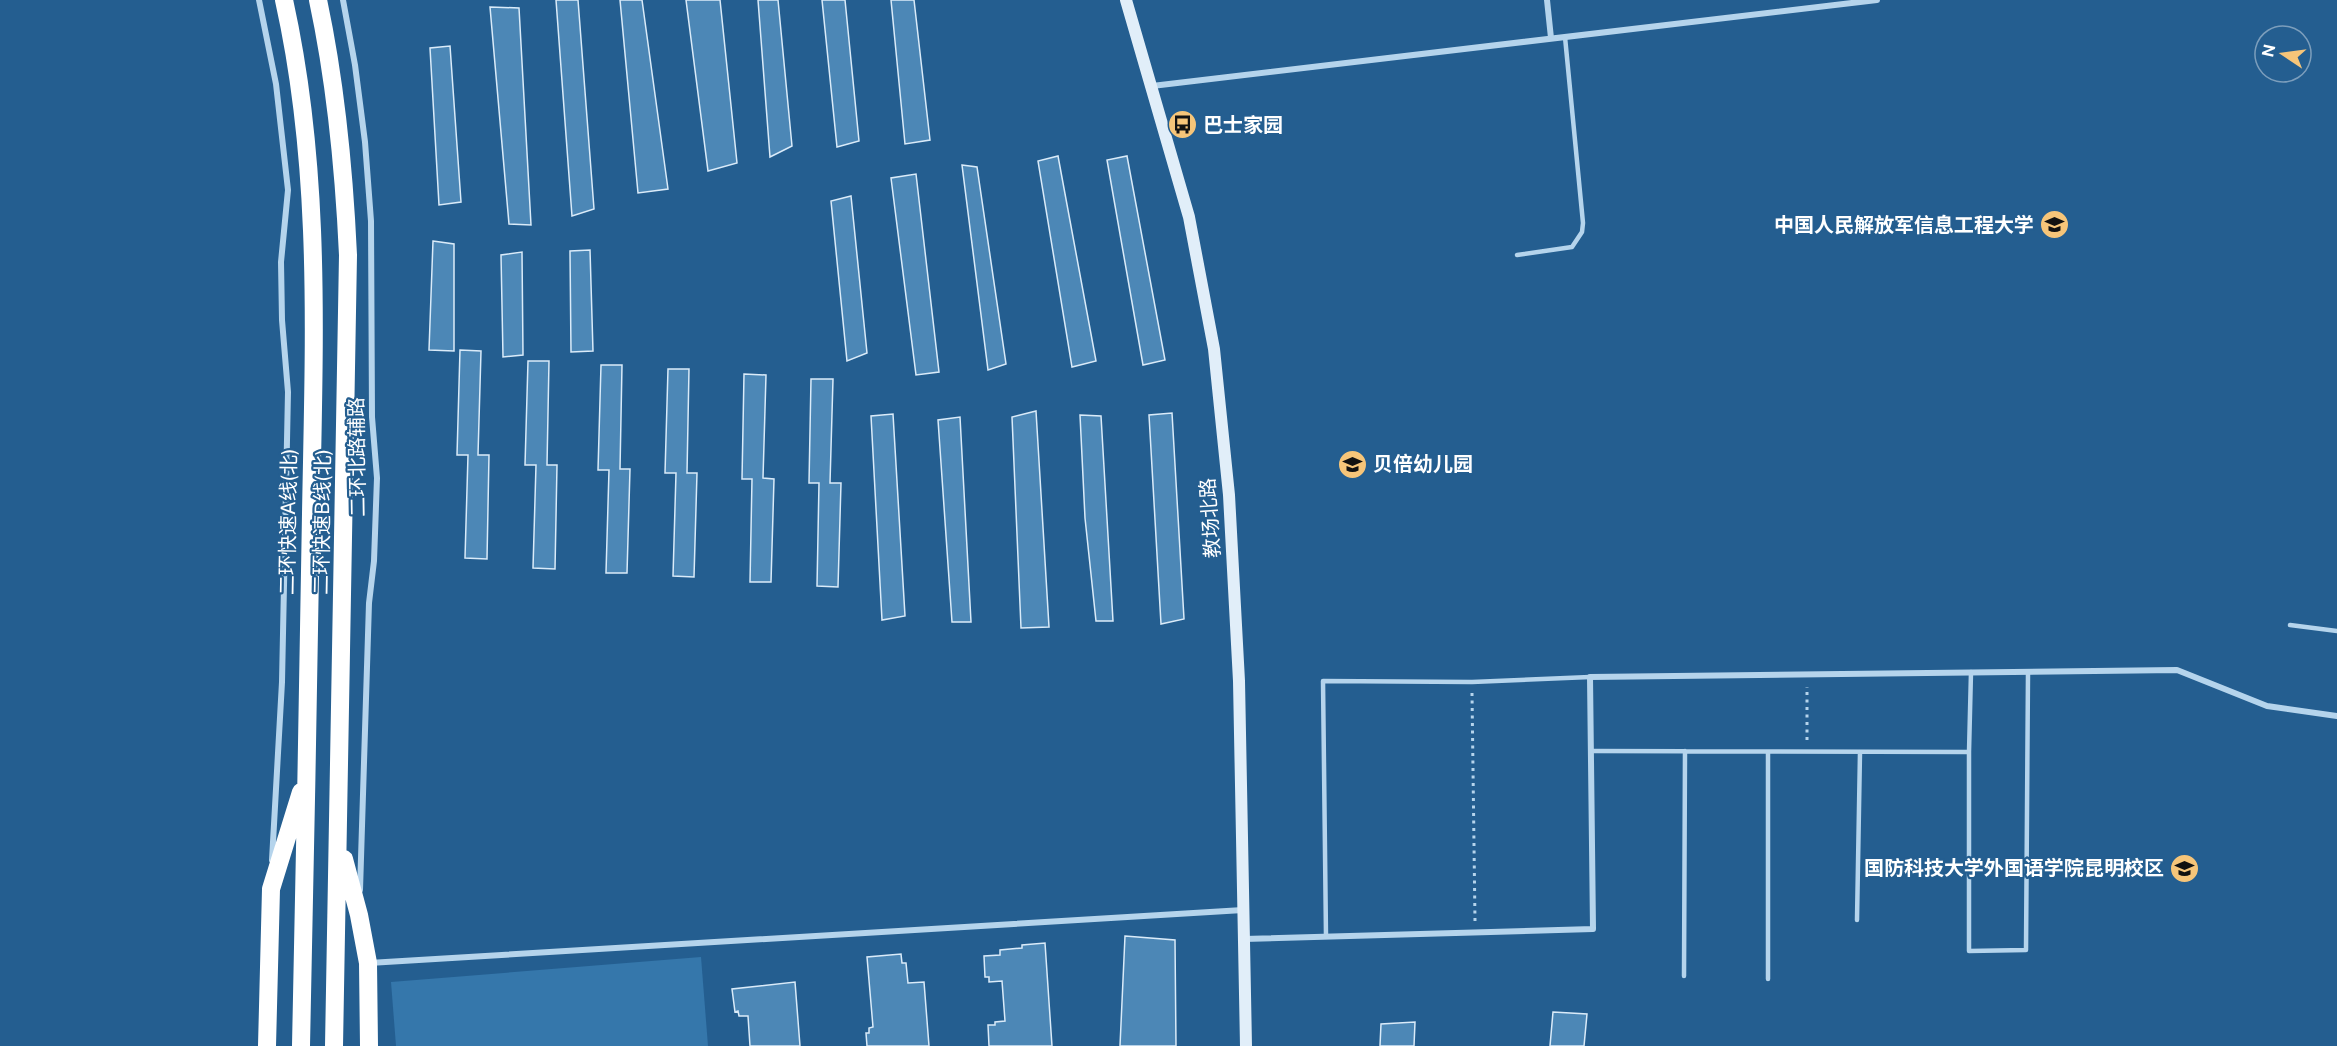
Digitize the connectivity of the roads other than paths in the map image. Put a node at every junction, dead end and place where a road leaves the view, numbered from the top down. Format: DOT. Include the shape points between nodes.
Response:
graph roads {
  1 [pos="259,0"];
  2 [pos="284,0"];
  3 [pos="318,0"];
  4 [pos="343,0"];
  5 [pos="1125,0"];
  6 [pos="1547,0"];
  7 [pos="1877,0"];
  8 [pos="1565,37"];
  9 [pos="1551,38"];
  10 [pos="1152,86"];
  11 [pos="1517,255"];
  12 [pos="2290,625"];
  13 [pos="2337,631"];
  14 [pos="1971,672"];
  15 [pos="2028,673"];
  16 [pos="1590,677"];
  17 [pos="2337,716"];
  18 [pos="1591,751"];
  19 [pos="1684,751"];
  20 [pos="1860,752"];
  21 [pos="1768,753"];
  22 [pos="1969,753"];
  23 [pos="307,773"];
  24 [pos="338,837"];
  25 [pos="270,889"];
  26 [pos="1243,910"];
  27 [pos="359,915"];
  28 [pos="1857,920"];
  29 [pos="1326,936"];
  30 [pos="1244,939"];
  31 [pos="368,963"];
  32 [pos="1684,976"];
  33 [pos="1768,979"];
  34 [pos="267,1046"];
  35 [pos="301,1046"];
  36 [pos="334,1046"];
  37 [pos="369,1046"];
  38 [pos="1246,1046"];
  1 -- 25 [label="street" via="276,84 288,190 281,262 288,392 282,670"];
  2 -- 23 [label="highway, 二环快速A线(北)" via="301,92 312,190 314,364"];
  3 -- 24 [label="highway, 二环快速B线(北)" via="331,65 348,255"];
  4 -- 27 [label="street, 二环北路辅路" via="365,142 371,221 372,417 377,478"];
  5 -- 10 [label="street, 教场北路"];
  6 -- 9 [label="street"];
  7 -- 8 [label="street"];
  8 -- 9 [label="street"];
  8 -- 11 [label="lane" via="1582,232 1572,246"];
  9 -- 10 [label="street"];
  10 -- 26 [label="street, 教场北路" via="1189,217 1214,349 1229,495 1239,681"];
  12 -- 13 [label="lane"];
  14 -- 15 [label="street"];
  14 -- 16 [label="street"];
  14 -- 22 [label="lane"];
  15 -- 17 [label="street" via="2177,670 2267,706"];
  15 -- 22 [label="lane" via="2026,950 1969,951"];
  16 -- 18 [label="street"];
  16 -- 29 [label="lane" via="1472,682 1323,681"];
  18 -- 19 [label="lane"];
  18 -- 29 [label="street" via="1593,929"];
  19 -- 21 [label="lane"];
  19 -- 32 [label="lane"];
  20 -- 21 [label="lane"];
  20 -- 22 [label="lane"];
  20 -- 28 [label="lane"];
  21 -- 33 [label="lane"];
  23 -- 25 [label="highway"];
  23 -- 35 [label="highway, 二环快速A线(北)"];
  24 -- 27 [label="highway"];
  24 -- 36 [label="highway, 二环快速B线(北)"];
  25 -- 34 [label="highway"];
  26 -- 30 [label="street, 教场北路"];
  26 -- 31 [label="street"];
  27 -- 31 [label="highway"];
  29 -- 30 [label="street"];
  30 -- 38 [label="street, 教场北路"];
  31 -- 37 [label="highway"];
}
